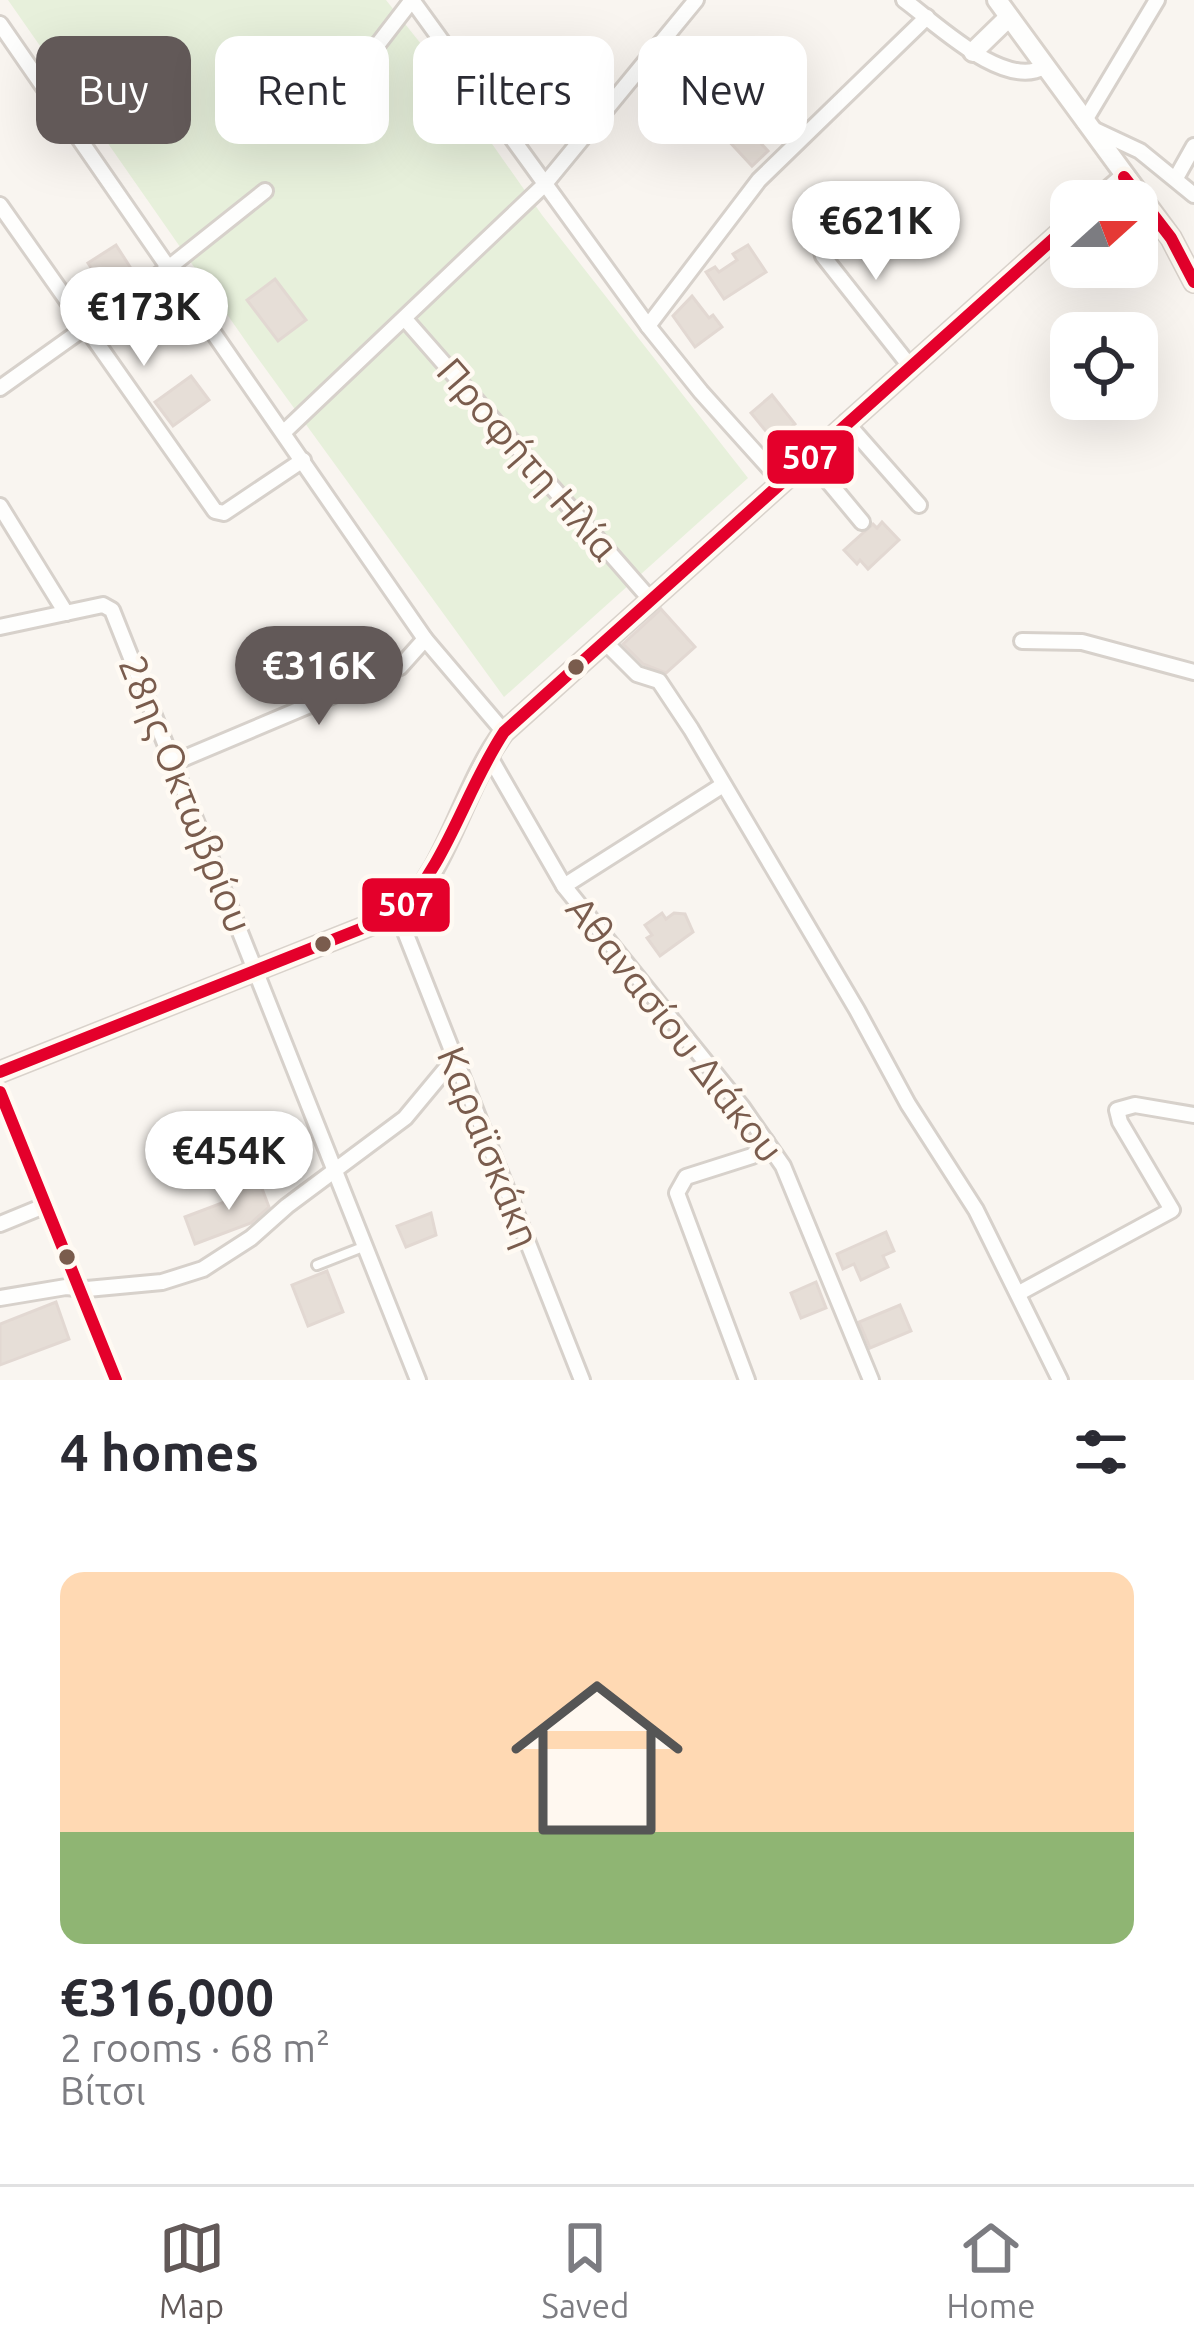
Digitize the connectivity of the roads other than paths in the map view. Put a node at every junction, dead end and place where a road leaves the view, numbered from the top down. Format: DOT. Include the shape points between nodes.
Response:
graph roads {
  1 [pos="412,0"];
  2 [pos="696,0"];
  3 [pos="904,0"];
  4 [pos="997,0"];
  5 [pos="1157,0"];
  6 [pos="927,17"];
  7 [pos="1009,17"];
  8 [pos="0,24"];
  9 [pos="384,36"];
  10 [pos="973,52"];
  11 [pos="1044,67"];
  12 [pos="1086,124"];
  13 [pos="1194,146"];
  14 [pos="1124,177"];
  15 [pos="1175,178"];
  16 [pos="1120,180"];
  17 [pos="544,185"];
  18 [pos="266,191"];
  19 [pos="1194,195"];
  20 [pos="0,206"];
  21 [pos="809,229"];
  22 [pos="1050,241"];
  23 [pos="167,269"];
  24 [pos="1194,282"];
  25 [pos="405,319"];
  26 [pos="648,326"];
  27 [pos="84,328"];
  28 [pos="909,365"];
  29 [pos="0,388"];
  30 [pos="846,422"];
  31 [pos="284,432"];
  32 [pos="808,457"];
  33 [pos="303,460"];
  34 [pos="781,481"];
  35 [pos="919,505"];
  36 [pos="0,506"];
  37 [pos="862,521"];
  38 [pos="650,599"];
  39 [pos="66,614"];
  40 [pos="0,628"];
  41 [pos="425,639"];
  42 [pos="604,641"];
  43 [pos="1022,641"];
  44 [pos="1194,673"];
  45 [pos="504,732"];
  46 [pos="488,754"];
  47 [pos="175,762"];
  48 [pos="723,785"];
  49 [pos="564,886"];
  50 [pos="398,914"];
  51 [pos="256,969"];
  52 [pos="454,1059"];
  53 [pos="0,1072"];
  54 [pos="0,1092"];
  55 [pos="1194,1115"];
  56 [pos="766,1142"];
  57 [pos="334,1170"];
  58 [pos="44,1206"];
  59 [pos="0,1225"];
  60 [pos="364,1247"];
  61 [pos="317,1265"];
  62 [pos="78,1286"];
  63 [pos="1018,1293"];
  64 [pos="0,1298"];
  65 [pos="116,1380"];
  66 [pos="418,1380"];
  67 [pos="582,1380"];
  68 [pos="747,1380"];
  69 [pos="872,1380"];
  70 [pos="1060,1380"];
  1 -- 9 [label="street"];
  1 -- 17 [label="street"];
  2 -- 17 [label="street"];
  3 -- 6 [label="street"];
  4 -- 7 [label="street"];
  5 -- 12 [label="street"];
  6 -- 10 [label="street"];
  6 -- 26 [label="street" via="759,180"];
  7 -- 10 [label="street"];
  7 -- 11 [label="street"];
  8 -- 23 [label="street"];
  10 -- 11 [label="street" via="1014,73"];
  11 -- 12 [label="street"];
  12 -- 14 [label="street"];
  12 -- 15 [label="street"];
  13 -- 15 [label="street"];
  14 -- 16 [label="street"];
  14 -- 24 [label="street"];
  15 -- 19 [label="street"];
  17 -- 25 [label="street"];
  17 -- 26 [label="street"];
  18 -- 23 [label="street"];
  20 -- 27 [label="street"];
  21 -- 28 [label="street"];
  22 -- 28 [label="street"];
  23 -- 27 [label="street"];
  23 -- 31 [label="street"];
  25 -- 31 [label="street"];
  25 -- 38 [label="street, Προφήτη Ηλία"];
  26 -- 34 [label="street"];
  27 -- 29 [label="street"];
  27 -- 33 [label="street" via="215,511"];
  28 -- 30 [label="street"];
  30 -- 32 [label="street"];
  30 -- 35 [label="street"];
  31 -- 33 [label="street"];
  32 -- 34 [label="street"];
  32 -- 37 [label="street"];
  33 -- 41 [label="street"];
  34 -- 38 [label="street"];
  36 -- 39 [label="street"];
  38 -- 42 [label="street"];
  39 -- 40 [label="street"];
  39 -- 47 [label="street, 28ης Οκτωβρίου" via="112,610"];
  41 -- 45 [label="street"];
  41 -- 47 [label="street" via="400,667"];
  42 -- 45 [label="street"];
  42 -- 48 [label="street" via="638,674 659,681"];
  43 -- 44 [label="street" via="1082,642"];
  45 -- 46 [label="street"];
  46 -- 49 [label="street, Αθανασίου Διάκου"];
  46 -- 50 [label="street" via="424,885"];
  47 -- 51 [label="street, 28ης Οκτωβρίου"];
  48 -- 49 [label="street"];
  48 -- 63 [label="street"];
  49 -- 56 [label="street, Αθανασίου Διάκου"];
  50 -- 51 [label="street"];
  50 -- 52 [label="street, Καραϊσκάκη"];
  51 -- 53 [label="street"];
  51 -- 57 [label="street, 28ης Οκτωβρίου"];
  52 -- 57 [label="street" via="405,1118"];
  52 -- 67 [label="street, Καραϊσκάκη"];
  54 -- 58 [label="street"];
  55 -- 63 [label="street" via="1117,1109 1172,1210"];
  56 -- 68 [label="street" via="752,1156 686,1177 676,1193"];
  56 -- 69 [label="street, Αθανασίου Διάκου"];
  57 -- 60 [label="street, 28ης Οκτωβρίου"];
  57 -- 62 [label="street" via="203,1269 162,1282"];
  58 -- 59 [label="street"];
  58 -- 62 [label="street"];
  60 -- 61 [label="lane"];
  60 -- 66 [label="street, 28ης Οκτωβρίου"];
  62 -- 64 [label="street"];
  62 -- 65 [label="street"];
  63 -- 70 [label="street"];
}
